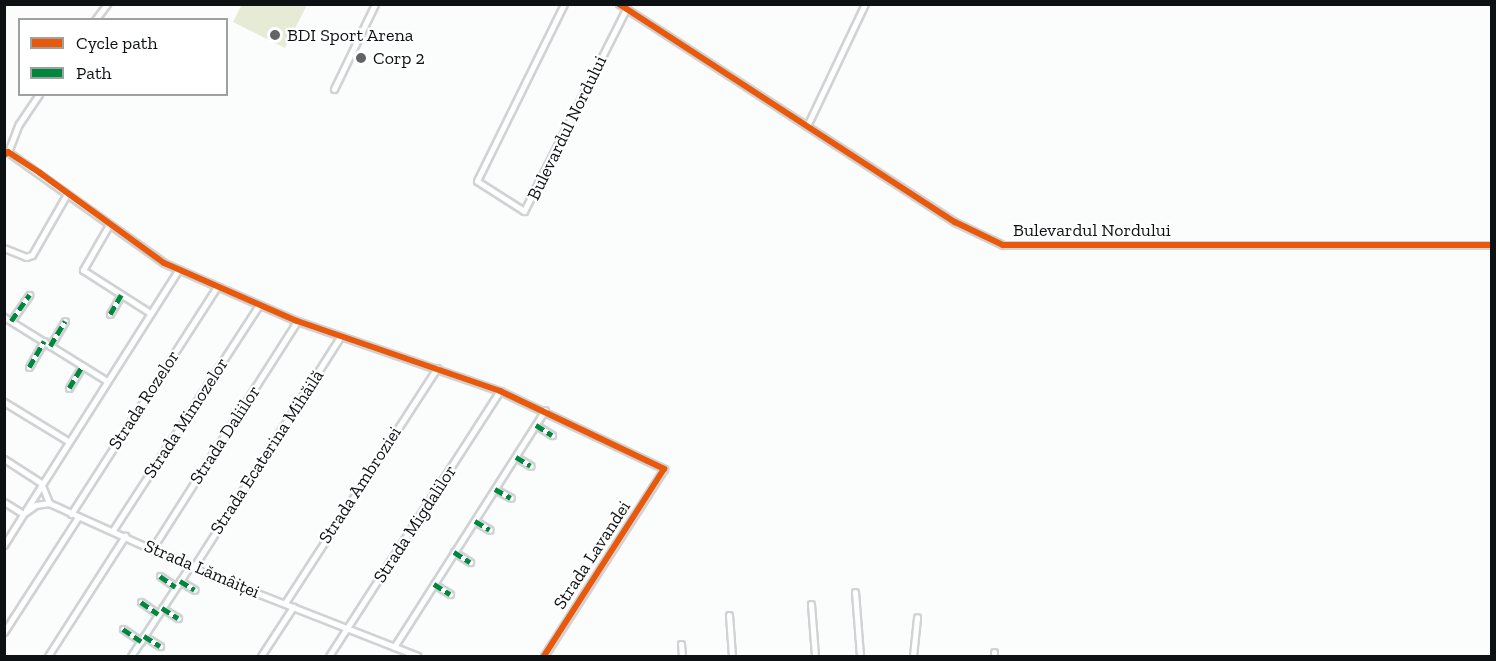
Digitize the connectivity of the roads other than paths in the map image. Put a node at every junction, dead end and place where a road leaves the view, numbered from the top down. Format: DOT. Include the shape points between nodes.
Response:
graph roads {
  1 [pos="107,4"];
  2 [pos="375,4"];
  3 [pos="564,4"];
  4 [pos="619,4"];
  5 [pos="864,4"];
  6 [pos="626,9"];
  7 [pos="97,18"];
  8 [pos="334,89"];
  9 [pos="38,96"];
  10 [pos="807,126"];
  11 [pos="6,149"];
  12 [pos="67,194"];
  13 [pos="109,225"];
  14 [pos="1491,245"];
  15 [pos="4,248"];
  16 [pos="179,269"];
  17 [pos="218,287"];
  18 [pos="28,295"];
  19 [pos="121,295"];
  20 [pos="259,305"];
  21 [pos="150,313"];
  22 [pos="110,314"];
  23 [pos="4,317"];
  24 [pos="11,321"];
  25 [pos="65,321"];
  26 [pos="297,321"];
  27 [pos="340,337"];
  28 [pos="44,341"];
  29 [pos="50,346"];
  30 [pos="28,366"];
  31 [pos="82,366"];
  32 [pos="437,368"];
  33 [pos="107,381"];
  34 [pos="69,388"];
  35 [pos="500,391"];
  36 [pos="4,402"];
  37 [pos="545,410"];
  38 [pos="536,425"];
  39 [pos="552,435"];
  40 [pos="68,441"];
  41 [pos="516,457"];
  42 [pos="4,459"];
  43 [pos="531,466"];
  44 [pos="41,483"];
  45 [pos="495,489"];
  46 [pos="511,498"];
  47 [pos="4,502"];
  48 [pos="49,504"];
  49 [pos="23,514"];
  50 [pos="71,514"];
  51 [pos="78,517"];
  52 [pos="475,521"];
  53 [pos="490,530"];
  54 [pos="113,531"];
  55 [pos="125,536"];
  56 [pos="4,545"];
  57 [pos="152,549"];
  58 [pos="454,552"];
  59 [pos="470,562"];
  60 [pos="191,567"];
  61 [pos="160,576"];
  62 [pos="180,581"];
  63 [pos="434,584"];
  64 [pos="176,587"];
  65 [pos="195,590"];
  66 [pos="855,592"];
  67 [pos="450,594"];
  68 [pos="141,602"];
  69 [pos="285,603"];
  70 [pos="811,604"];
  71 [pos="293,607"];
  72 [pos="162,608"];
  73 [pos="158,614"];
  74 [pos="729,615"];
  75 [pos="917,617"];
  76 [pos="178,618"];
  77 [pos="348,628"];
  78 [pos="123,629"];
  79 [pos="4,632"];
  80 [pos="143,638"];
  81 [pos="681,644"];
  82 [pos="160,645"];
  83 [pos="393,647"];
  84 [pos="410,655"];
  85 [pos="48,657"];
  86 [pos="131,657"];
  87 [pos="261,657"];
  88 [pos="329,657"];
  89 [pos="417,657"];
  90 [pos="544,657"];
  91 [pos="682,657"];
  92 [pos="732,657"];
  93 [pos="815,657"];
  94 [pos="860,657"];
  95 [pos="913,657"];
  1 -- 7 [label="street"];
  2 -- 8 [label="street"];
  3 -- 6 [label="street, Bulevardul Nordului" via="477,181 523,211"];
  4 -- 6 [label="street, Bulevardul Nordului"];
  5 -- 10 [label="street"];
  6 -- 10 [label="street, Bulevardul Nordului"];
  9 -- 11 [label="street"];
  10 -- 14 [label="street, Bulevardul Nordului" via="955,222 1003,245"];
  11 -- 12 [label="street"];
  12 -- 13 [label="street"];
  12 -- 15 [label="street" via="32,255 26,257"];
  13 -- 16 [label="street" via="149,254"];
  13 -- 19 [label="street" via="83,270"];
  16 -- 17 [label="street"];
  16 -- 21 [label="street"];
  17 -- 20 [label="street"];
  17 -- 50 [label="street, Strada Rozelor"];
  18 -- 24 [label="street"];
  19 -- 21 [label="street"];
  19 -- 22 [label="street"];
  20 -- 26 [label="street"];
  20 -- 54 [label="street, Strada Mimozelor"];
  21 -- 33 [label="street"];
  23 -- 24 [label="street"];
  24 -- 28 [label="street"];
  25 -- 29 [label="street"];
  26 -- 27 [label="street"];
  26 -- 57 [label="street, Strada Daliilor"];
  27 -- 32 [label="street"];
  27 -- 60 [label="street, Strada Ecaterina Mihăilă"];
  28 -- 29 [label="street"];
  28 -- 30 [label="street"];
  29 -- 31 [label="street"];
  31 -- 33 [label="street"];
  31 -- 34 [label="street"];
  32 -- 35 [label="street"];
  32 -- 69 [label="street, Strada Ambroziei"];
  33 -- 40 [label="street"];
  35 -- 37 [label="street"];
  35 -- 77 [label="street, Strada Migdalilor"];
  36 -- 40 [label="street"];
  37 -- 38 [label="street"];
  37 -- 90 [label="street, Strada Lavandei" via="664,469"];
  38 -- 39 [label="street"];
  38 -- 41 [label="street"];
  40 -- 44 [label="street"];
  41 -- 43 [label="street"];
  41 -- 45 [label="street"];
  42 -- 44 [label="street"];
  44 -- 48 [label="street"];
  44 -- 49 [label="street"];
  45 -- 46 [label="street"];
  45 -- 52 [label="street"];
  47 -- 49 [label="street"];
  48 -- 49 [label="street" via="36,505"];
  48 -- 50 [label="street, Strada Lămâiței"];
  49 -- 56 [label="street"];
  50 -- 51 [label="street, Strada Lămâiței"];
  51 -- 54 [label="street, Strada Lămâiței"];
  51 -- 79 [label="street"];
  52 -- 53 [label="street"];
  52 -- 58 [label="street"];
  54 -- 55 [label="street, Strada Lămâiței"];
  55 -- 57 [label="street, Strada Lămâiței"];
  55 -- 85 [label="street"];
  57 -- 60 [label="street, Strada Lămâiței"];
  58 -- 59 [label="street"];
  58 -- 63 [label="street"];
  60 -- 62 [label="street, Strada Ecaterina Mihăilă"];
  60 -- 69 [label="street, Strada Lămâiței"];
  61 -- 64 [label="street"];
  62 -- 64 [label="street, Strada Ecaterina Mihăilă"];
  62 -- 65 [label="street"];
  63 -- 67 [label="street"];
  63 -- 83 [label="street"];
  64 -- 72 [label="street, Strada Ecaterina Mihăilă"];
  66 -- 94 [label="street"];
  68 -- 73 [label="street"];
  69 -- 71 [label="street, Strada Lămâiței"];
  70 -- 93 [label="street"];
  71 -- 77 [label="street, Strada Lămâiței"];
  71 -- 87 [label="street"];
  72 -- 73 [label="street, Strada Ecaterina Mihăilă"];
  72 -- 76 [label="street"];
  73 -- 80 [label="street, Strada Ecaterina Mihăilă"];
  74 -- 92 [label="street"];
  75 -- 95 [label="street"];
  77 -- 83 [label="street, Strada Lămâiței"];
  77 -- 88 [label="street, Strada Migdalilor"];
  78 -- 80 [label="street"];
  80 -- 82 [label="street"];
  80 -- 86 [label="street, Strada Ecaterina Mihăilă"];
  81 -- 91 [label="street"];
  83 -- 84 [label="street, Strada Lămâiței"];
  84 -- 89 [label="street, Strada Lămâiței"];
}
